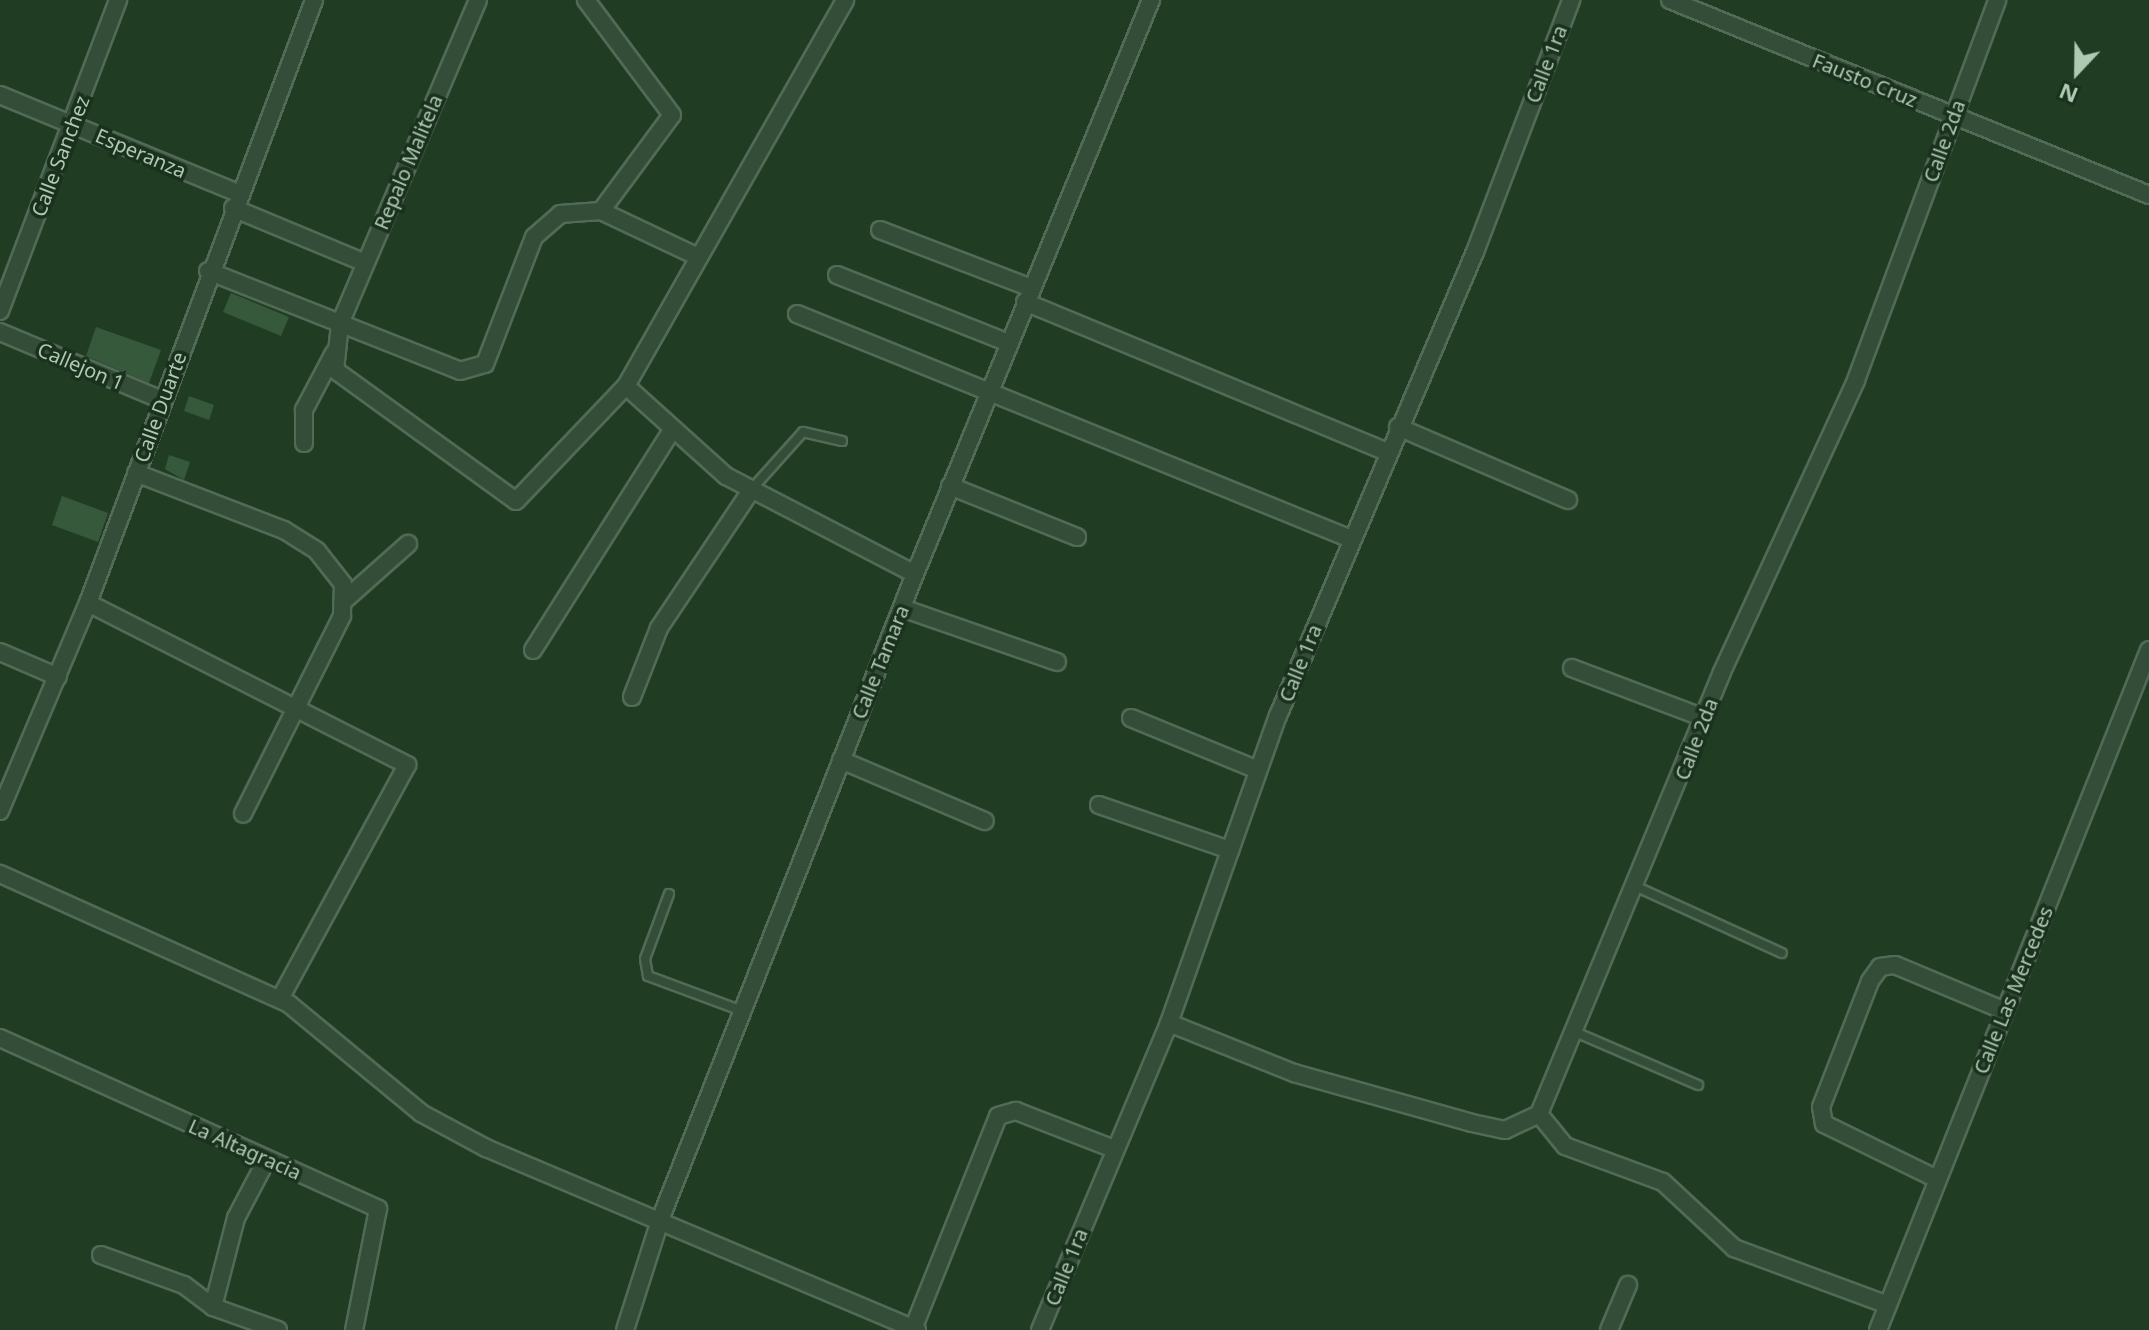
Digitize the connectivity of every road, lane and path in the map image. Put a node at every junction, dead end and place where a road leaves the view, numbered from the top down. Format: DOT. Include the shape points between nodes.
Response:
graph roads {
  1 [pos="118,0"];
  2 [pos="314,0"];
  3 [pos="478,0"];
  4 [pos="586,0"];
  5 [pos="845,0"];
  6 [pos="1151,0"];
  7 [pos="1571,0"];
  8 [pos="1670,0"];
  9 [pos="1997,0"];
  10 [pos="0,95"];
  11 [pos="1953,116"];
  12 [pos="72,124"];
  13 [pos="2149,195"];
  14 [pos="236,201"];
  15 [pos="601,211"];
  16 [pos="880,230"];
  17 [pos="696,256"];
  18 [pos="365,263"];
  19 [pos="208,271"];
  20 [pos="837,275"];
  21 [pos="1028,295"];
  22 [pos="1,307"];
  23 [pos="797,314"];
  24 [pos="340,324"];
  25 [pos="0,332"];
  26 [pos="1009,343"];
  27 [pos="337,348"];
  28 [pos="626,386"];
  29 [pos="988,393"];
  30 [pos="162,400"];
  31 [pos="1398,427"];
  32 [pos="672,430"];
  33 [pos="842,441"];
  34 [pos="304,443"];
  35 [pos="1387,452"];
  36 [pos="136,473"];
  37 [pos="950,486"];
  38 [pos="750,492"];
  39 [pos="1568,500"];
  40 [pos="1077,537"];
  41 [pos="1351,539"];
  42 [pos="408,544"];
  43 [pos="915,574"];
  44 [pos="346,599"];
  45 [pos="88,603"];
  46 [pos="902,608"];
  47 [pos="533,650"];
  48 [pos="2149,650"];
  49 [pos="0,652"];
  50 [pos="1057,662"];
  51 [pos="1572,668"];
  52 [pos="58,677"];
  53 [pos="632,697"];
  54 [pos="297,708"];
  55 [pos="1131,718"];
  56 [pos="1704,718"];
  57 [pos="841,760"];
  58 [pos="1258,770"];
  59 [pos="1099,805"];
  60 [pos="0,811"];
  61 [pos="243,814"];
  62 [pos="985,821"];
  63 [pos="1230,850"];
  64 [pos="0,874"];
  65 [pos="1637,887"];
  66 [pos="669,894"];
  67 [pos="1782,953"];
  68 [pos="280,999"];
  69 [pos="742,1011"];
  70 [pos="2005,1011"];
  71 [pos="1169,1023"];
  72 [pos="1575,1032"];
  73 [pos="0,1038"];
  74 [pos="1698,1085"];
  75 [pos="1539,1114"];
  76 [pos="1114,1149"];
  77 [pos="267,1159"];
  78 [pos="1937,1179"];
  79 [pos="660,1220"];
  80 [pos="101,1255"];
  81 [pos="1628,1285"];
  82 [pos="1888,1305"];
  83 [pos="213,1307"];
  84 [pos="915,1329"];
  85 [pos="278,1330"];
  86 [pos="354,1330"];
  87 [pos="625,1330"];
  88 [pos="1040,1330"];
  89 [pos="1609,1330"];
  90 [pos="1878,1330"];
  1 -- 12 [label="street, Calle Sanchez"];
  2 -- 14 [label="street, Calle Duarte"];
  3 -- 18 [label="street, Repalo Malitela"];
  4 -- 15 [label="street" via="672,115"];
  5 -- 17 [label="street"];
  6 -- 21 [label="street, Calle Tamara"];
  7 -- 31 [label="street, Calle 1ra" via="1475,252"];
  8 -- 11 [label="street, Fausto Cruz"];
  9 -- 11 [label="street, Calle 2da"];
  10 -- 12 [label="street, Esperanza"];
  11 -- 13 [label="street, Fausto Cruz"];
  11 -- 56 [label="street, Calle 2da" via="1856,380"];
  12 -- 14 [label="street, Esperanza"];
  12 -- 22 [label="street, Calle Sanchez"];
  14 -- 18 [label="street, Esperanza"];
  14 -- 19 [label="street, Calle Duarte"];
  15 -- 17 [label="street"];
  15 -- 24 [label="street" via="560,214 534,237 485,364 473,371"];
  16 -- 21 [label="street"];
  17 -- 28 [label="street"];
  18 -- 24 [label="street, Repalo Malitela"];
  19 -- 24 [label="street"];
  19 -- 30 [label="street, Calle Duarte"];
  20 -- 26 [label="street"];
  21 -- 26 [label="street, Calle Tamara"];
  21 -- 35 [label="street"];
  23 -- 29 [label="street"];
  24 -- 27 [label="street, Repalo Malitela"];
  25 -- 30 [label="street, Callejon 1"];
  26 -- 29 [label="street, Calle Tamara"];
  27 -- 28 [label="street" via="341,380 516,501"];
  27 -- 34 [label="street" via="304,410"];
  28 -- 32 [label="street"];
  29 -- 37 [label="street, Calle Tamara"];
  29 -- 41 [label="street"];
  30 -- 36 [label="street, Calle Duarte"];
  31 -- 35 [label="street, Calle 1ra"];
  31 -- 39 [label="street"];
  32 -- 38 [label="street"];
  32 -- 47 [label="street"];
  33 -- 38 [label="lane" via="803,432"];
  35 -- 41 [label="street, Calle 1ra"];
  36 -- 44 [label="street" via="284,530 333,567"];
  36 -- 45 [label="street, Calle Duarte"];
  37 -- 40 [label="street"];
  37 -- 43 [label="street, Calle Tamara"];
  38 -- 43 [label="street"];
  38 -- 53 [label="street" via="659,628"];
  41 -- 58 [label="street, Calle 1ra"];
  42 -- 44 [label="street"];
  43 -- 46 [label="street, Calle Tamara"];
  44 -- 54 [label="street"];
  45 -- 52 [label="street, Calle Duarte"];
  45 -- 54 [label="street"];
  46 -- 50 [label="street"];
  46 -- 57 [label="street, Calle Tamara"];
  48 -- 70 [label="street, Calle Las Mercedes"];
  49 -- 52 [label="street"];
  51 -- 56 [label="street"];
  52 -- 60 [label="street, Calle Duarte"];
  54 -- 61 [label="street"];
  54 -- 68 [label="street" via="407,765"];
  55 -- 58 [label="street"];
  56 -- 65 [label="street, Calle 2da"];
  57 -- 62 [label="street"];
  57 -- 69 [label="street, Calle Tamara"];
  58 -- 63 [label="street, Calle 1ra"];
  59 -- 63 [label="street"];
  63 -- 71 [label="street, Calle 1ra"];
  64 -- 68 [label="street"];
  65 -- 67 [label="lane"];
  65 -- 72 [label="street, Calle 2da"];
  66 -- 69 [label="lane" via="645,959 648,976"];
  68 -- 79 [label="street" via="421,1113"];
  69 -- 79 [label="street, Calle Tamara"];
  70 -- 78 [label="street, Calle Las Mercedes"];
  70 -- 78 [label="street" via="1895,965 1880,967 1870,981 1821,1107 1824,1124"];
  71 -- 75 [label="street" via="1294,1073 1472,1123 1505,1130"];
  71 -- 76 [label="street, Calle 1ra"];
  72 -- 74 [label="lane"];
  72 -- 75 [label="street, Calle 2da"];
  73 -- 77 [label="street, La Altagracia"];
  75 -- 82 [label="street" via="1565,1146 1663,1182 1734,1248"];
  76 -- 84 [label="street" via="1016,1111 998,1116"];
  76 -- 88 [label="street, Calle 1ra"];
  77 -- 83 [label="street" via="236,1218"];
  77 -- 86 [label="street, La Altagracia" via="378,1209"];
  78 -- 82 [label="street, Calle Las Mercedes"];
  79 -- 84 [label="street"];
  79 -- 87 [label="street, Calle Tamara"];
  80 -- 83 [label="street" via="184,1285"];
  81 -- 89 [label="street"];
  82 -- 90 [label="street, Calle Las Mercedes"];
  83 -- 85 [label="street"];
}
